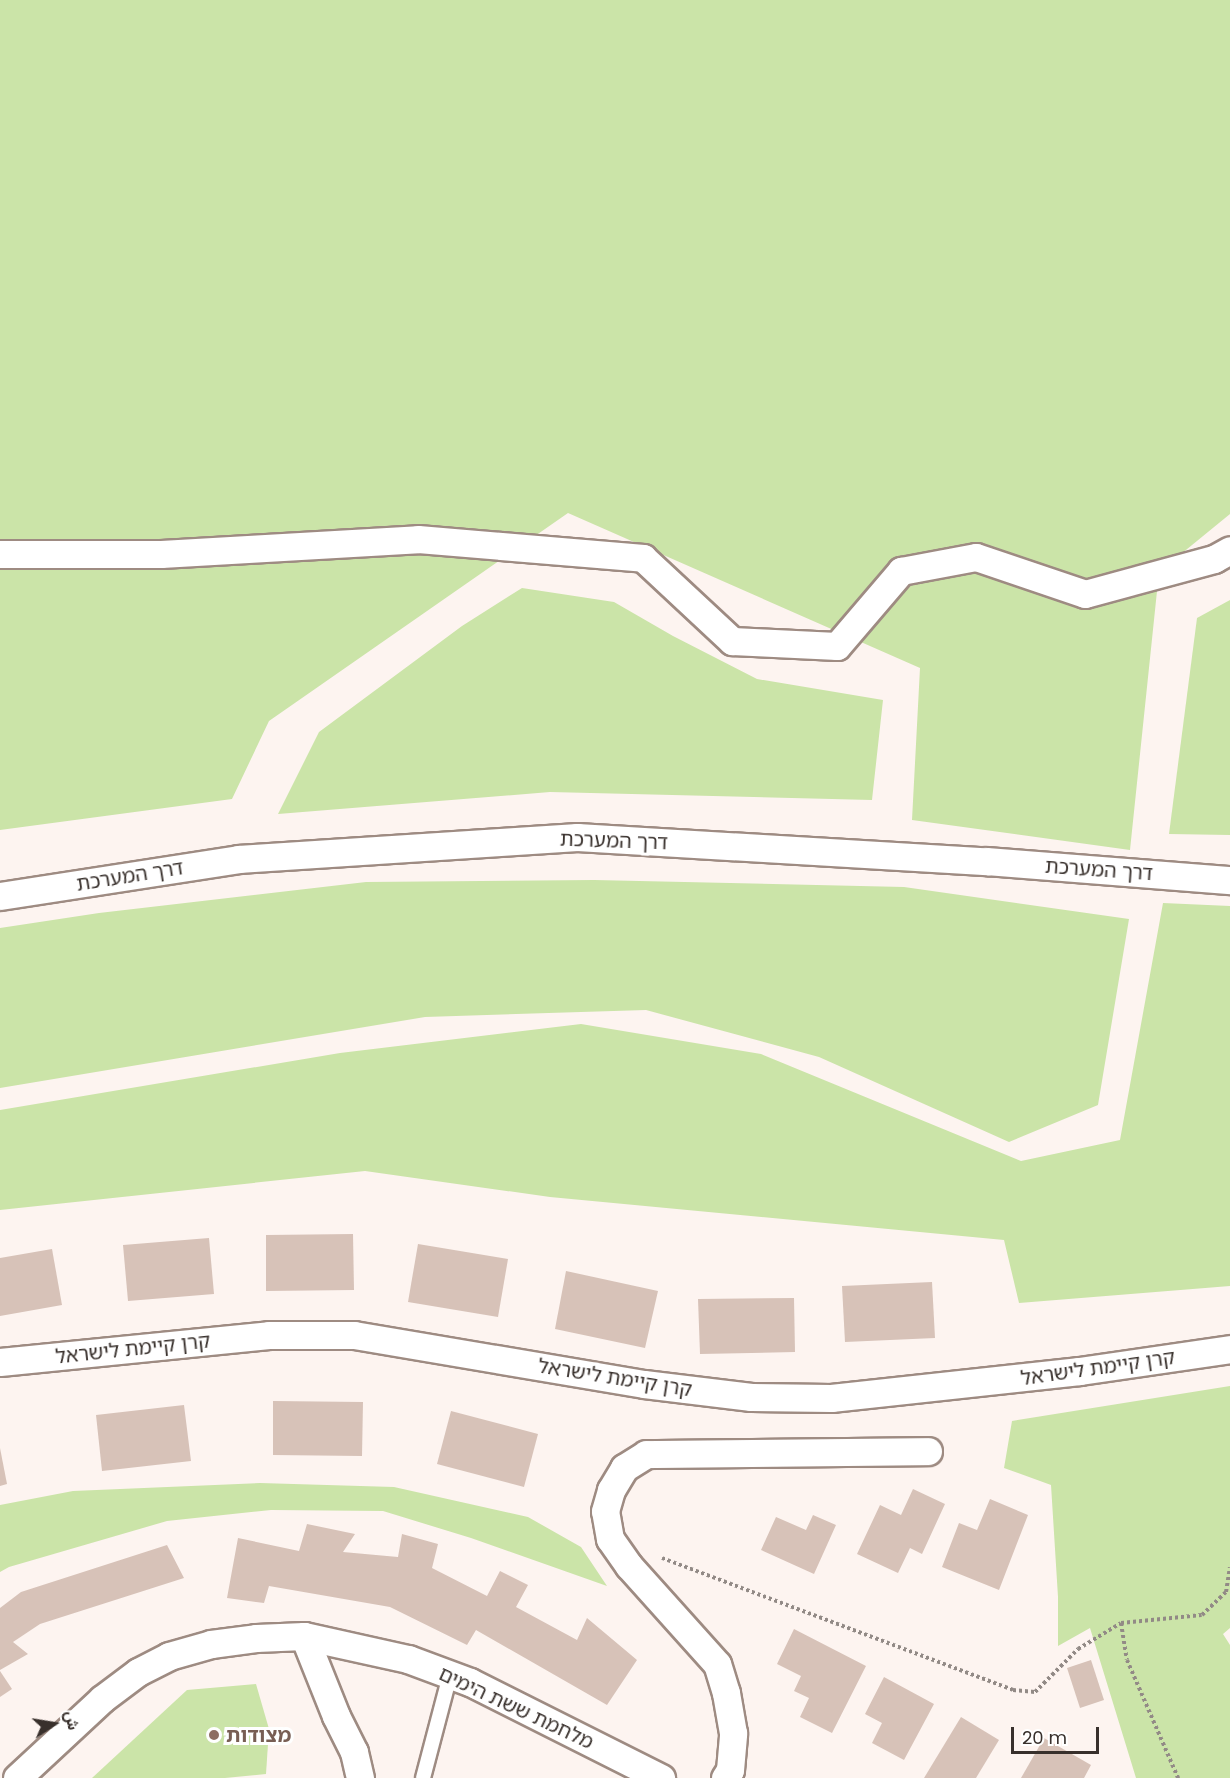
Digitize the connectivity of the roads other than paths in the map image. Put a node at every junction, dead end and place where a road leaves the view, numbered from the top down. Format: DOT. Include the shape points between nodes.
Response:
graph roads {
  1 [pos="1230,550"];
  2 [pos="0,554"];
  3 [pos="1230,880"];
  4 [pos="0,896"];
  5 [pos="1230,1349"];
  6 [pos="0,1362"];
  7 [pos="928,1451"];
  8 [pos="304,1636"];
  9 [pos="450,1675"];
  10 [pos="17,1778"];
  11 [pos="360,1778"];
  12 [pos="423,1778"];
  13 [pos="661,1778"];
  14 [pos="725,1778"];
  1 -- 2 [label="street" via="1215,559 1085,594 976,557 901,572 837,646 732,640 643,558 418,539 161,554"];
  3 -- 4 [label="street, דרך המערכת" via="577,837 238,859"];
  5 -- 6 [label="street, קרן קיימת לישראל" via="1080,1371 831,1398 751,1397 644,1384 354,1335 269,1335"];
  7 -- 14 [label="street" via="646,1454 624,1468 604,1511 610,1539 629,1566 717,1664 733,1733 730,1770"];
  8 -- 9 [label="street, מלחמת ששת הימים" via="398,1657"];
  8 -- 10 [label="street, מלחמת ששת הימים" via="211,1644 169,1656 138,1672 102,1699"];
  8 -- 11 [label="street" via="354,1752"];
  9 -- 12 [label="lane"];
  9 -- 13 [label="street, מלחמת ששת הימים"];
}
